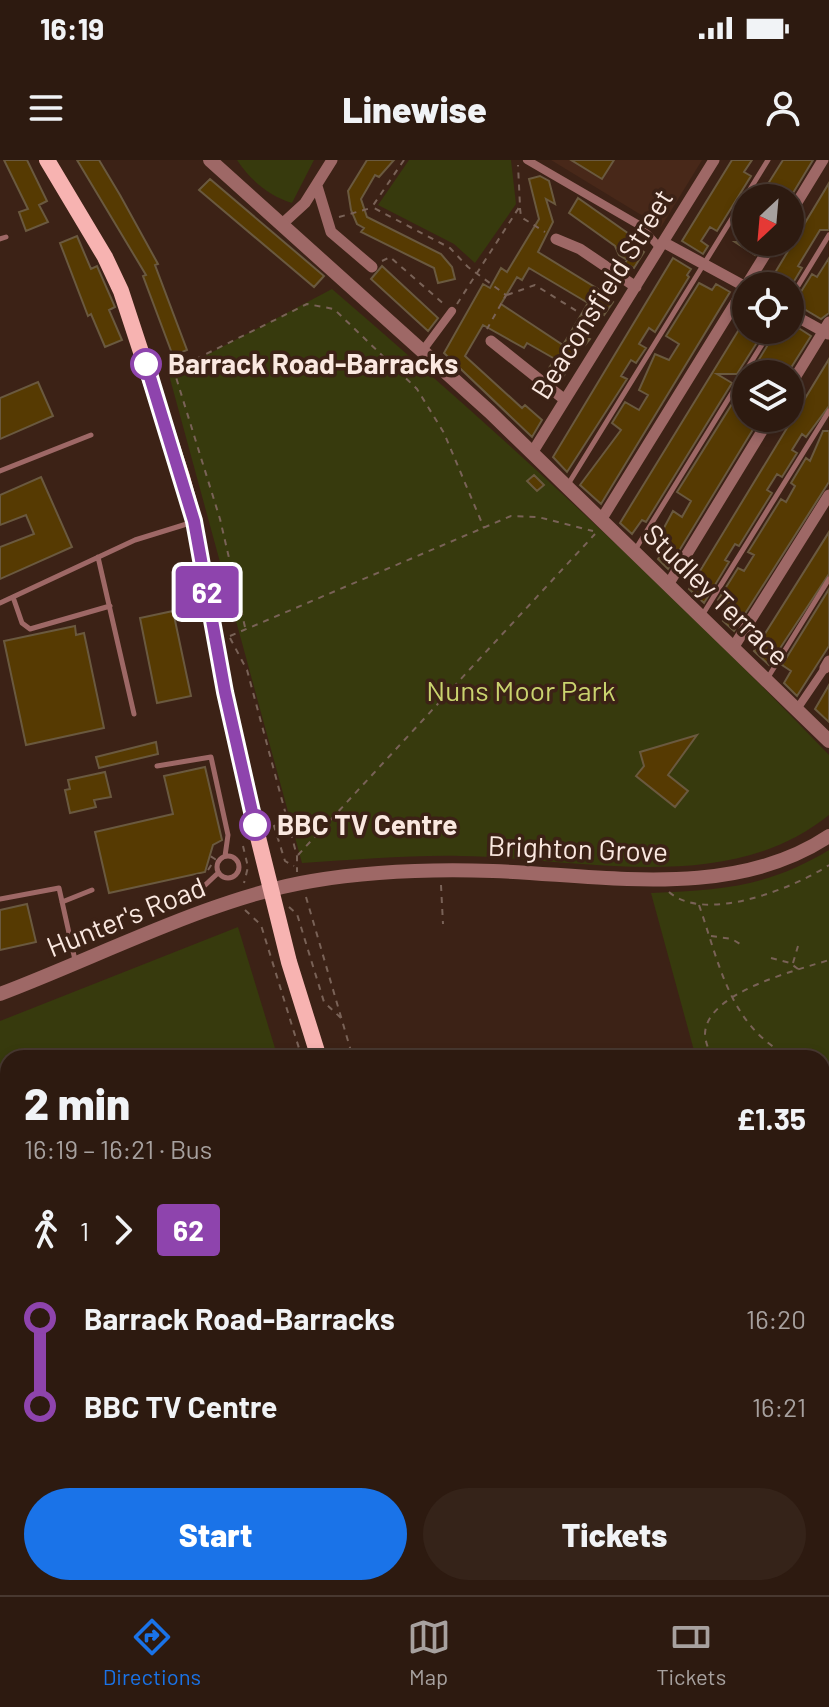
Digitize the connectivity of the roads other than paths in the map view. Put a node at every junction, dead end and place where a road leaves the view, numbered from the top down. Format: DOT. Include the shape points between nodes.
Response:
graph roads {
  1 [pos="47,160"];
  2 [pos="210,160"];
  3 [pos="332,160"];
  4 [pos="527,160"];
  5 [pos="714,160"];
  6 [pos="768,160"];
  7 [pos="823,160"];
  8 [pos="317,186"];
  9 [pos="804,191"];
  10 [pos="277,221"];
  11 [pos="829,235"];
  12 [pos="556,239"];
  13 [pos="662,245"];
  14 [pos="704,264"];
  15 [pos="372,267"];
  16 [pos="804,276"];
  17 [pos="732,279"];
  18 [pos="636,287"];
  19 [pos="732,309"];
  20 [pos="452,311"];
  21 [pos="804,319"];
  22 [pos="827,329"];
  23 [pos="491,341"];
  24 [pos="762,344"];
  25 [pos="423,350"];
  26 [pos="804,364"];
  27 [pos="565,400"];
  28 [pos="829,411"];
  29 [pos="761,432"];
  30 [pos="91,435"];
  31 [pos="532,453"];
  32 [pos="0,471"];
  33 [pos="566,487"];
  34 [pos="829,495"];
  35 [pos="601,520"];
  36 [pos="194,521"];
  37 [pos="634,552"];
  38 [pos="98,557"];
  39 [pos="829,579"];
  40 [pos="668,585"];
  41 [pos="13,597"];
  42 [pos="0,603"];
  43 [pos="110,606"];
  44 [pos="701,617"];
  45 [pos="733,648"];
  46 [pos="827,664"];
  47 [pos="766,680"];
  48 [pos="797,709"];
  49 [pos="134,714"];
  50 [pos="829,741"];
  51 [pos="157,766"];
  52 [pos="829,836"];
  53 [pos="225,856"];
  54 [pos="218,873"];
  55 [pos="201,889"];
  56 [pos="92,890"];
  57 [pos="271,891"];
  58 [pos="0,899"];
  59 [pos="62,902"];
  60 [pos="76,965"];
  61 [pos="0,994"];
  62 [pos="317,1050"];
  1 -- 36 [label="main road" via="121,291"];
  2 -- 10 [label="street, Studley Terrace"];
  3 -- 8 [label="street"];
  4 -- 13 [label="street" via="639,225"];
  5 -- 13 [label="street, Beaconsfield Street"];
  6 -- 14 [label="lane"];
  7 -- 9 [label="street"];
  8 -- 10 [label="street"];
  8 -- 15 [label="street" via="331,232"];
  10 -- 25 [label="street, Studley Terrace"];
  11 -- 16 [label="lane"];
  12 -- 18 [label="street"];
  13 -- 14 [label="street"];
  13 -- 18 [label="street, Beaconsfield Street"];
  14 -- 17 [label="street"];
  14 -- 33 [label="lane"];
  18 -- 27 [label="street, Beaconsfield Street"];
  19 -- 35 [label="street"];
  20 -- 25 [label="street"];
  21 -- 22 [label="street"];
  22 -- 26 [label="street"];
  23 -- 27 [label="street"];
  24 -- 37 [label="lane"];
  25 -- 31 [label="street, Studley Terrace"];
  27 -- 31 [label="street, Beaconsfield Street"];
  28 -- 44 [label="lane"];
  29 -- 40 [label="street"];
  30 -- 32 [label="lane"];
  31 -- 33 [label="street, Studley Terrace"];
  33 -- 35 [label="street, Studley Terrace"];
  34 -- 45 [label="street"];
  35 -- 37 [label="street, Studley Terrace"];
  36 -- 38 [label="lane"];
  36 -- 57 [label="main road" via="225,692"];
  37 -- 40 [label="street, Studley Terrace"];
  38 -- 41 [label="lane"];
  38 -- 43 [label="lane"];
  39 -- 47 [label="lane"];
  40 -- 44 [label="street, Studley Terrace"];
  41 -- 42 [label="lane"];
  41 -- 43 [label="lane" via="22,623 30,629"];
  43 -- 49 [label="lane"];
  44 -- 45 [label="street, Studley Terrace"];
  45 -- 47 [label="street, Studley Terrace"];
  46 -- 48 [label="street"];
  47 -- 48 [label="street, Studley Terrace"];
  48 -- 50 [label="street, Studley Terrace"];
  51 -- 53 [label="lane" via="211,757 228,835"];
  52 -- 57 [label="street, Brighton Grove" via="743,872 658,878 440,870 346,876"];
  53 -- 54 [label="lane" via="216,866"];
  53 -- 54 [label="lane" via="239,867 231,878"];
  54 -- 55 [label="lane"];
  56 -- 59 [label="lane"];
  57 -- 60 [label="street, Hunter's Road"];
  57 -- 62 [label="main road"];
  58 -- 59 [label="lane" via="59,888"];
  59 -- 60 [label="lane"];
  60 -- 61 [label="street, Hunter's Road"];
}
